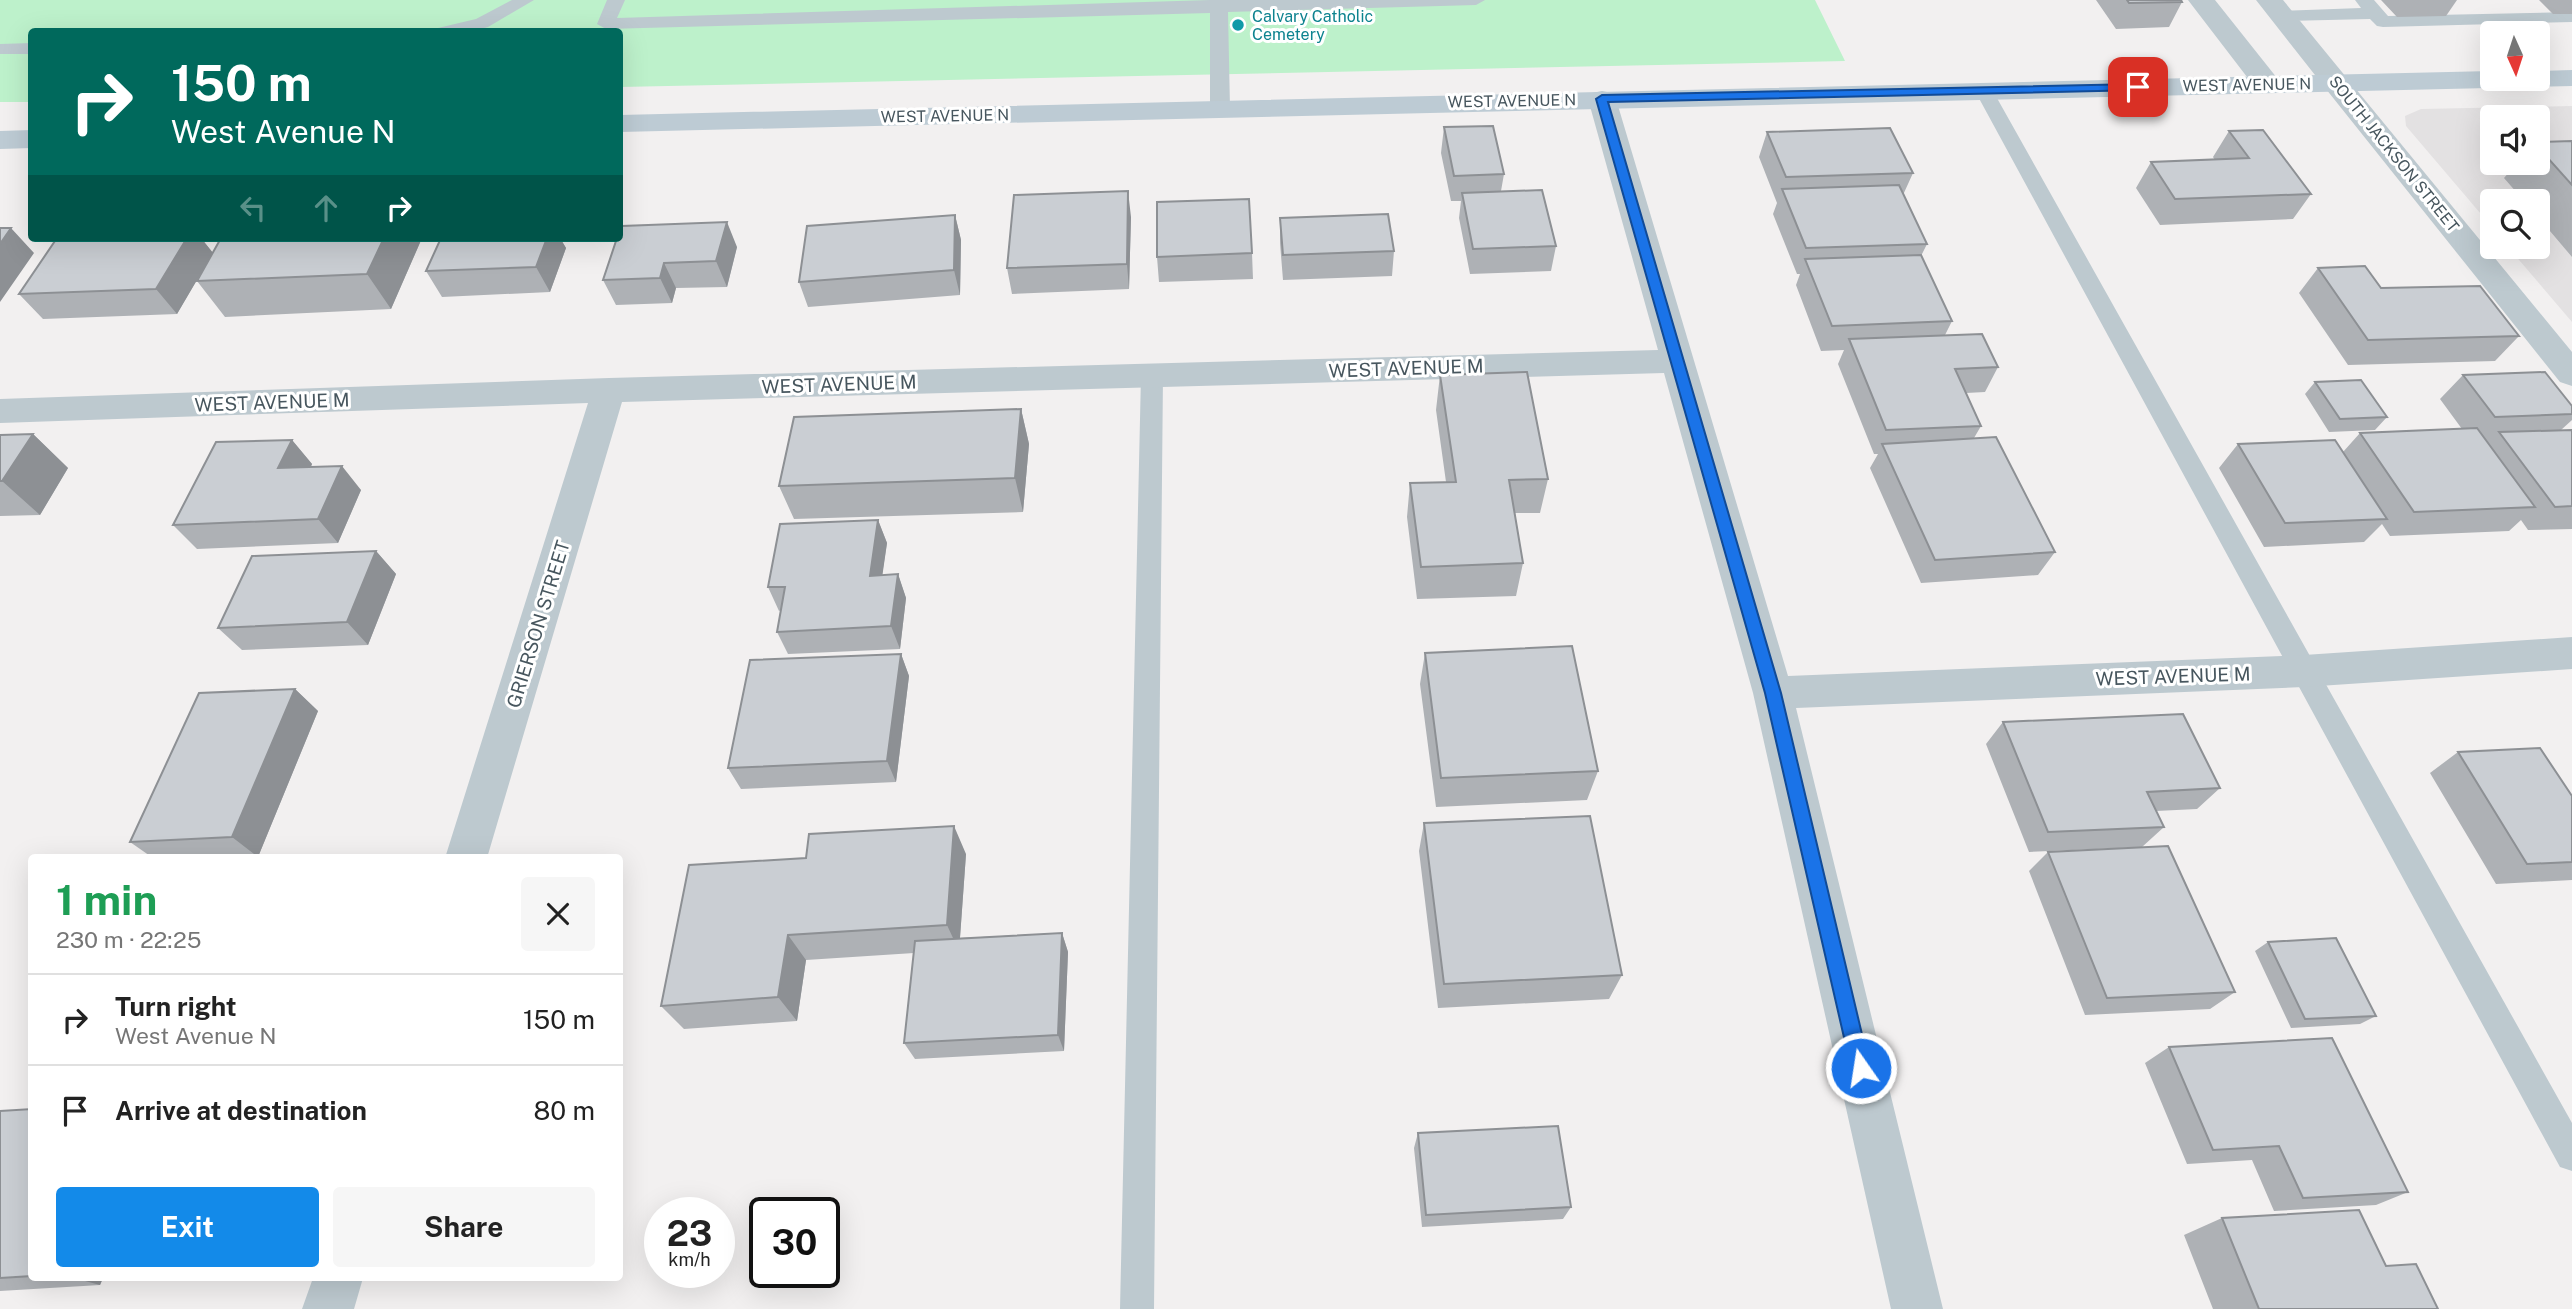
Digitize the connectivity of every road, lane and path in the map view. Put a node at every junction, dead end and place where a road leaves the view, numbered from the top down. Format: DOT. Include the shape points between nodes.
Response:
graph roads {
  1 [pos="525,0"];
  2 [pos="616,0"];
  3 [pos="1476,0"];
  4 [pos="2201,0"];
  5 [pos="1219,4"];
  6 [pos="2370,6"];
  7 [pos="2327,7"];
  8 [pos="2275,8"];
  9 [pos="2572,17"];
  10 [pos="461,28"];
  11 [pos="28,48"];
  12 [pos="0,49"];
  13 [pos="2572,78"];
  14 [pos="2336,83"];
  15 [pos="2267,84"];
  16 [pos="1984,91"];
  17 [pos="1602,99"];
  18 [pos="1220,108"];
  19 [pos="623,124"];
  20 [pos="28,139"];
  21 [pos="0,140"];
  22 [pos="1678,361"];
  23 [pos="2572,374"];
  24 [pos="1152,375"];
  25 [pos="609,390"];
  26 [pos="0,411"];
  27 [pos="2572,653"];
  28 [pos="2304,671"];
  29 [pos="1773,693"];
  30 [pos="467,854"];
  31 [pos="2572,1155"];
  32 [pos="337,1281"];
  33 [pos="328,1309"];
  34 [pos="1137,1309"];
  35 [pos="1917,1309"];
  1 -- 10 [label="lane" via="482,23"];
  2 -- 5 [label="lane" via="606,24"];
  3 -- 5 [label="lane"];
  4 -- 15 [label="street"];
  5 -- 18 [label="lane"];
  6 -- 7 [label="lane"];
  6 -- 9 [label="lane" via="2383,22"];
  7 -- 8 [label="lane"];
  8 -- 14 [label="street, SOUTH JACKSON STREET"];
  11 -- 12 [label="lane"];
  13 -- 14 [label="main road, WEST AVENUE N"];
  14 -- 15 [label="main road, WEST AVENUE N"];
  14 -- 23 [label="street, SOUTH JACKSON STREET"];
  15 -- 16 [label="main road, WEST AVENUE N"];
  16 -- 17 [label="main road, WEST AVENUE N"];
  16 -- 28 [label="lane"];
  17 -- 18 [label="main road, WEST AVENUE N"];
  17 -- 22 [label="street"];
  18 -- 19 [label="main road, WEST AVENUE N"];
  20 -- 21 [label="main road"];
  22 -- 24 [label="street, WEST AVENUE M"];
  22 -- 29 [label="street"];
  24 -- 25 [label="street, WEST AVENUE M"];
  24 -- 34 [label="lane"];
  25 -- 26 [label="street, WEST AVENUE M"];
  25 -- 30 [label="street, GRIERSON STREET"];
  27 -- 28 [label="street, WEST AVENUE M"];
  28 -- 29 [label="street, WEST AVENUE M"];
  28 -- 31 [label="lane"];
  29 -- 35 [label="street"];
  32 -- 33 [label="street"];
}
